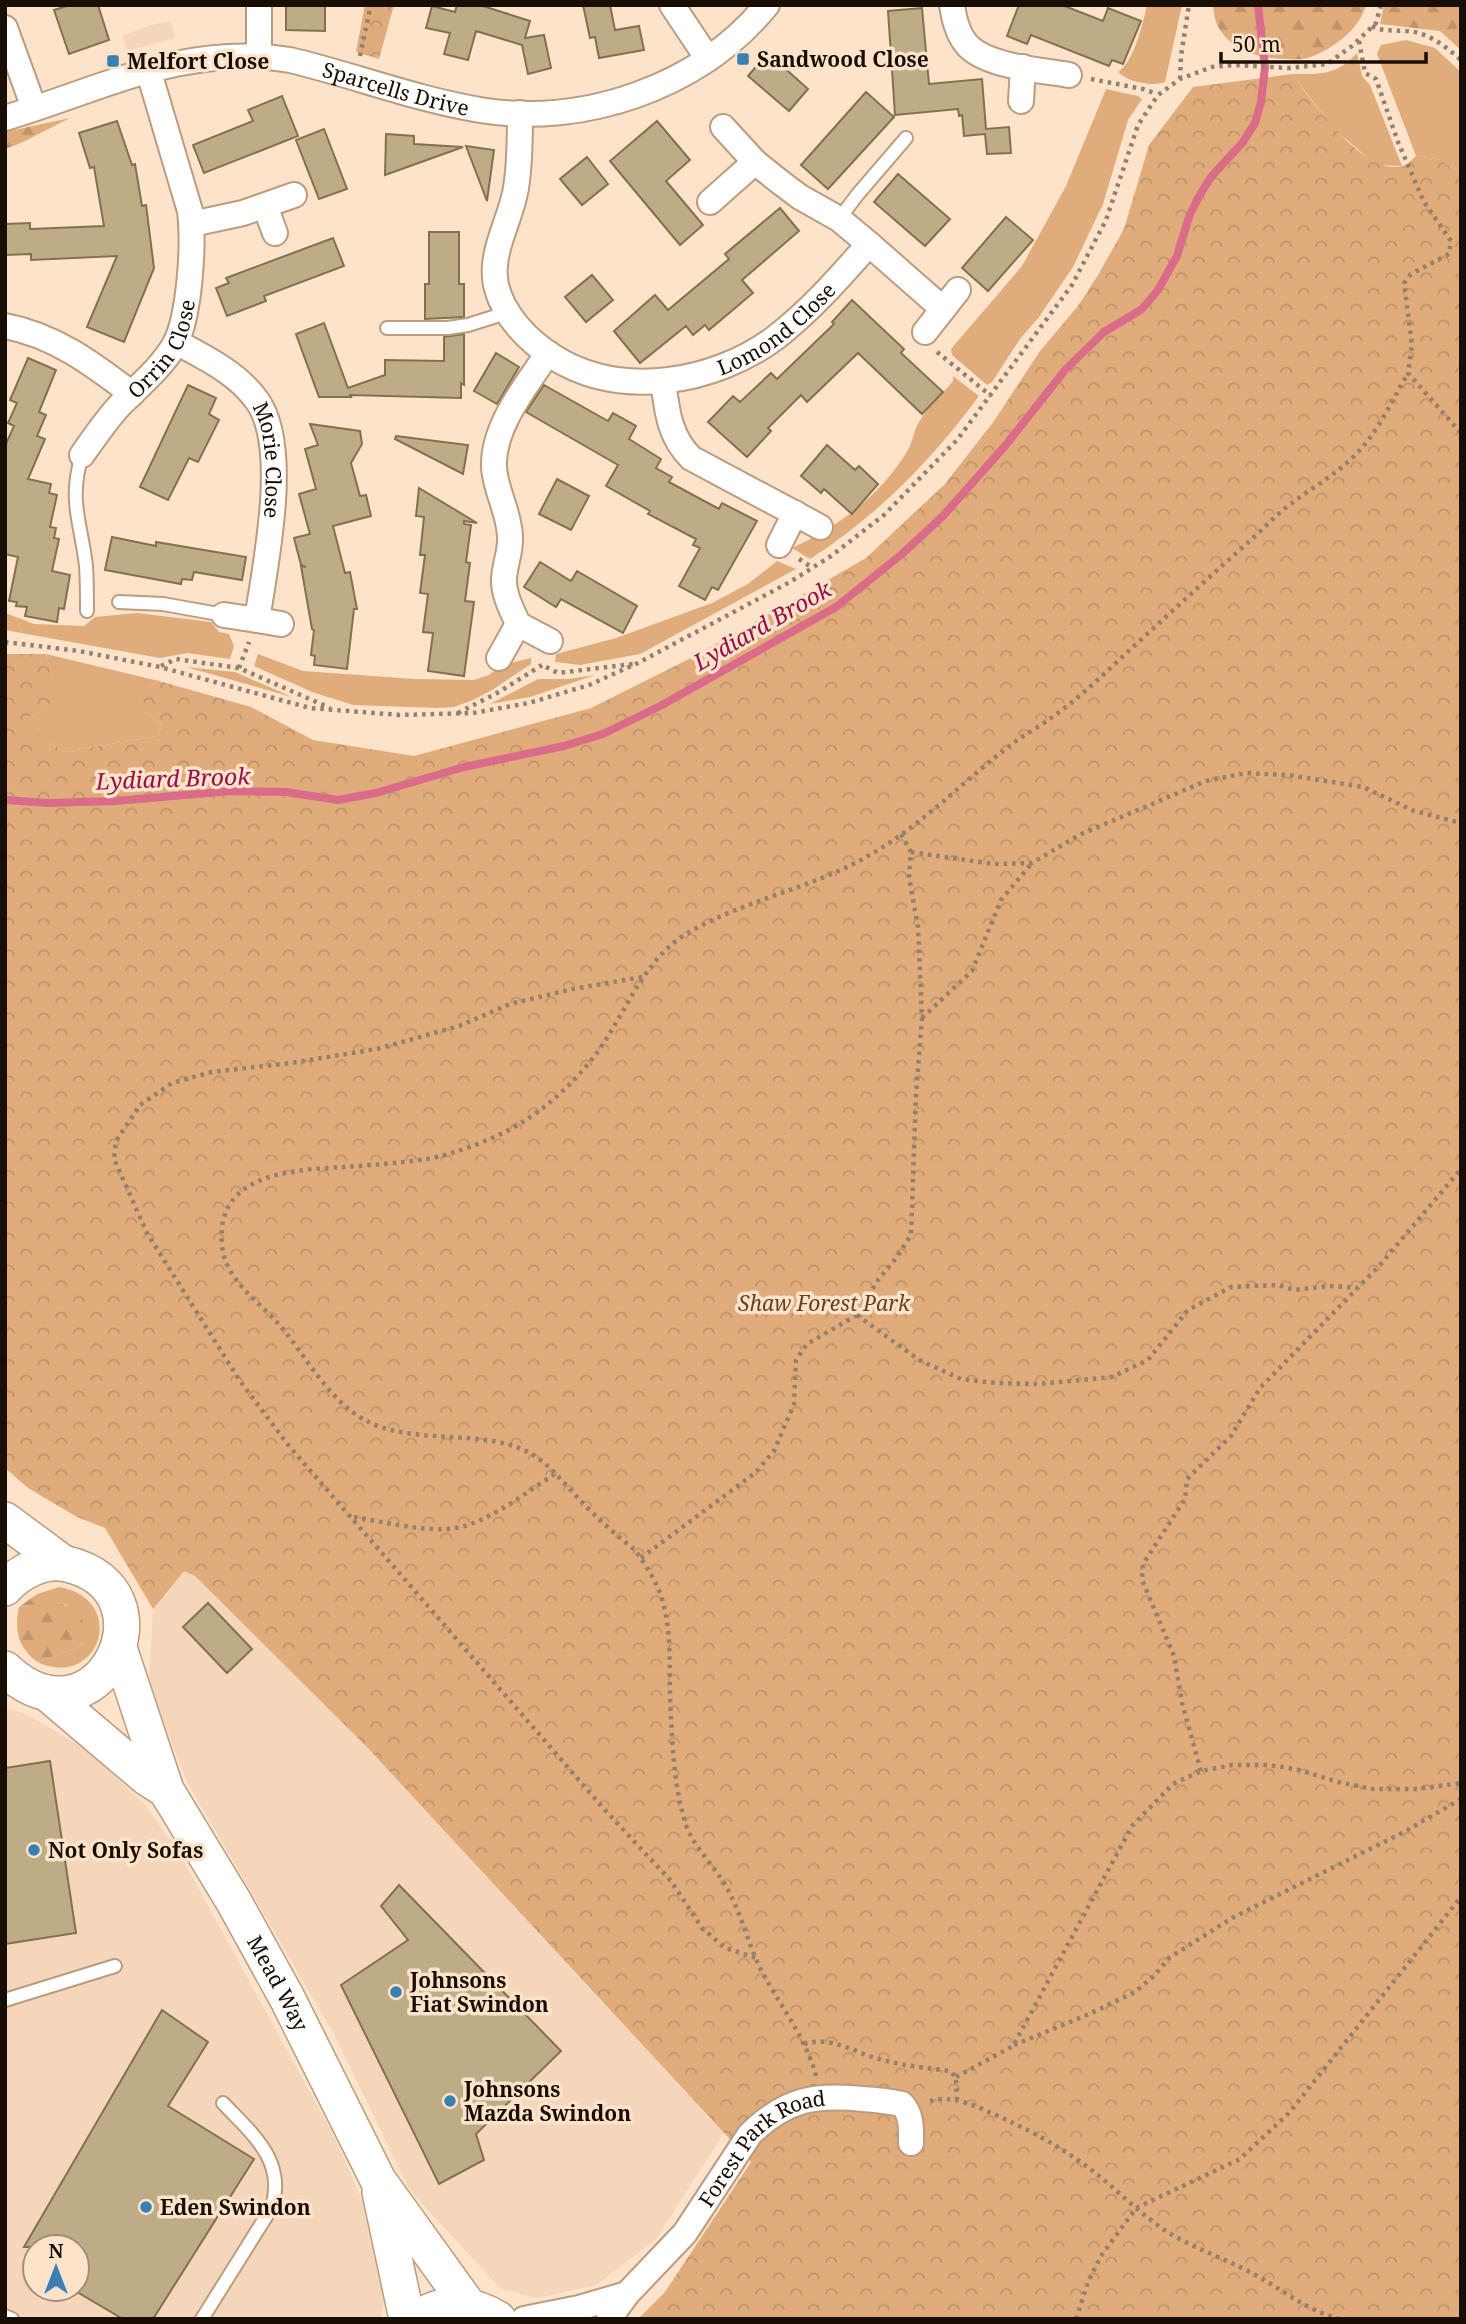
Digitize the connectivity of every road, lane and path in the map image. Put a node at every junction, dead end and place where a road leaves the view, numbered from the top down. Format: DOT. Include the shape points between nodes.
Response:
graph roads {
  1 [pos="259,5"];
  2 [pos="370,5"];
  3 [pos="672,5"];
  4 [pos="767,5"];
  5 [pos="952,5"];
  6 [pos="1189,5"];
  7 [pos="1381,5"];
  8 [pos="1373,26"];
  9 [pos="5,28"];
  10 [pos="1359,40"];
  11 [pos="259,56"];
  12 [pos="708,59"];
  13 [pos="1461,60"];
  14 [pos="1023,67"];
  15 [pos="148,69"];
  16 [pos="1069,75"];
  17 [pos="356,77"];
  18 [pos="1180,79"];
  19 [pos="1157,94"];
  20 [pos="1021,101"];
  21 [pos="34,108"];
  22 [pos="520,113"];
  23 [pos="5,118"];
  24 [pos="723,128"];
  25 [pos="906,138"];
  26 [pos="755,162"];
  27 [pos="294,195"];
  28 [pos="710,202"];
  29 [pos="265,206"];
  30 [pos="839,219"];
  31 [pos="192,225"];
  32 [pos="275,233"];
  33 [pos="869,244"];
  34 [pos="506,313"];
  35 [pos="5,326"];
  36 [pos="387,328"];
  37 [pos="925,331"];
  38 [pos="176,342"];
  39 [pos="548,353"];
  40 [pos="1408,373"];
  41 [pos="663,381"];
  42 [pos="132,394"];
  43 [pos="991,396"];
  44 [pos="1461,433"];
  45 [pos="82,456"];
  46 [pos="795,513"];
  47 [pos="820,527"];
  48 [pos="779,545"];
  49 [pos="119,602"];
  50 [pos="88,611"];
  51 [pos="224,615"];
  52 [pos="257,620"];
  53 [pos="281,624"];
  54 [pos="518,624"];
  55 [pos="550,641"];
  56 [pos="5,642"];
  57 [pos="499,658"];
  58 [pos="638,663"];
  59 [pos="542,664"];
  60 [pos="160,667"];
  61 [pos="337,711"];
  62 [pos="1461,823"];
  63 [pos="901,834"];
  64 [pos="911,852"];
  65 [pos="1032,863"];
  66 [pos="643,976"];
  67 [pos="922,1018"];
  68 [pos="1461,1169"];
  69 [pos="1358,1288"];
  70 [pos="857,1315"];
  71 [pos="555,1474"];
  72 [pos="353,1517"];
  73 [pos="5,1520"];
  74 [pos="641,1558"];
  75 [pos="63,1563"];
  76 [pos="5,1588"];
  77 [pos="119,1648"];
  78 [pos="5,1669"];
  79 [pos="28,1691"];
  80 [pos="1201,1771"];
  81 [pos="1461,1783"];
  82 [pos="166,1790"];
  83 [pos="1461,1799"];
  84 [pos="1461,1898"];
  85 [pos="756,1958"];
  86 [pos="115,1966"];
  87 [pos="5,2000"];
  88 [pos="803,2044"];
  89 [pos="1013,2046"];
  90 [pos="956,2077"];
  91 [pos="821,2097"];
  92 [pos="957,2101"];
  93 [pos="223,2103"];
  94 [pos="908,2111"];
  95 [pos="911,2143"];
  96 [pos="378,2180"];
  97 [pos="1136,2208"];
  98 [pos="627,2294"];
  99 [pos="483,2312"];
  100 [pos="5,2316"];
  101 [pos="12,2319"];
  102 [pos="202,2319"];
  103 [pos="407,2319"];
  104 [pos="418,2319"];
  105 [pos="524,2319"];
  106 [pos="609,2319"];
  107 [pos="1076,2319"];
  108 [pos="1339,2319"];
  1 -- 11 [label="street"];
  2 -- 17 [label="path"];
  3 -- 12 [label="street"];
  4 -- 12 [label="street, Sparcells Drive"];
  5 -- 14 [label="street" via="968,46 983,57"];
  6 -- 18 [label="path"];
  7 -- 8 [label="path"];
  8 -- 10 [label="path"];
  8 -- 13 [label="path" via="1421,33"];
  9 -- 21 [label="street"];
  10 -- 18 [label="path" via="1327,64 1212,67"];
  10 -- 40 [label="path" via="1365,73 1376,79 1424,202 1451,241 1449,254 1411,274 1404,283 1412,345"];
  11 -- 15 [label="street, Sparcells Drive" via="193,59"];
  11 -- 17 [label="street, Sparcells Drive"];
  12 -- 22 [label="street, Sparcells Drive" via="664,84 622,100 572,110"];
  14 -- 16 [label="street"];
  14 -- 20 [label="street"];
  15 -- 21 [label="street, Sparcells Drive"];
  15 -- 31 [label="street, Orrin Close"];
  16 -- 19 [label="path"];
  17 -- 22 [label="street, Sparcells Drive" via="448,104"];
  18 -- 19 [label="path"];
  19 -- 43 [label="path" via="1138,125 1095,244 1057,308"];
  21 -- 23 [label="street, Sparcells Drive"];
  22 -- 34 [label="street, Lomond Close" via="516,187 495,268"];
  24 -- 26 [label="street"];
  25 -- 30 [label="lane"];
  26 -- 28 [label="street"];
  26 -- 30 [label="street" via="800,197"];
  27 -- 29 [label="street"];
  29 -- 31 [label="street"];
  29 -- 32 [label="street"];
  30 -- 33 [label="street"];
  31 -- 38 [label="street, Orrin Close" via="186,303"];
  33 -- 37 [label="street" via="951,300"];
  33 -- 41 [label="street, Lomond Close" via="775,338 739,360"];
  34 -- 36 [label="lane" via="448,328"];
  34 -- 39 [label="street, Lomond Close"];
  35 -- 42 [label="street" via="51,340"];
  37 -- 43 [label="path" via="928,343"];
  38 -- 42 [label="street, Orrin Close"];
  38 -- 52 [label="street, Morie Close" via="243,384 266,419 272,446 272,491"];
  39 -- 41 [label="street, Lomond Close" via="593,375"];
  39 -- 54 [label="street" via="510,412 495,456 497,486 509,521 504,582"];
  40 -- 44 [label="path"];
  40 -- 63 [label="path" via="1361,450 1289,505 1092,685"];
  41 -- 46 [label="street" via="671,432 691,458"];
  42 -- 45 [label="street, Orrin Close"];
  43 -- 58 [label="path" via="937,462 849,543 790,582"];
  45 -- 50 [label="lane, Orrin Close" via="74,493"];
  46 -- 47 [label="street"];
  46 -- 48 [label="street"];
  49 -- 51 [label="lane"];
  51 -- 52 [label="street"];
  52 -- 53 [label="street"];
  54 -- 55 [label="street"];
  54 -- 57 [label="street"];
  56 -- 60 [label="path"];
  58 -- 59 [label="path" via="558,673"];
  58 -- 61 [label="path" via="562,693 494,710 424,716"];
  60 -- 61 [label="path" via="288,703"];
  60 -- 61 [label="path" via="176,659 239,668"];
  62 -- 65 [label="path" via="1414,811 1363,787 1246,772 1206,781 1079,835"];
  63 -- 64 [label="path"];
  63 -- 66 [label="path" via="835,874 686,934"];
  64 -- 65 [label="path" via="993,864"];
  64 -- 67 [label="path" via="909,877 918,927"];
  65 -- 67 [label="path" via="1001,900 972,971"];
  66 -- 71 [label="path" via="594,1056 565,1089 522,1123 432,1158 272,1175 248,1187 223,1221 221,1240 233,1276 278,1323 341,1402 363,1419 385,1429 507,1444 529,1452"];
  66 -- 72 [label="path" via="510,1004 459,1026 377,1049 212,1072 172,1083 141,1105 116,1141 114,1159 147,1233 197,1314 281,1435"];
  67 -- 70 [label="path" via="911,1235"];
  68 -- 69 [label="path"];
  69 -- 70 [label="path" via="1231,1287 1188,1310 1147,1360 1112,1377 1038,1384 961,1379 919,1360"];
  69 -- 80 [label="path" via="1260,1388 1231,1436 1188,1479 1185,1499 1143,1564 1142,1580 1174,1656"];
  70 -- 74 [label="path" via="807,1344 796,1360 794,1404 774,1451 755,1473"];
  71 -- 72 [label="path" via="486,1517 460,1527 435,1529"];
  71 -- 74 [label="path"];
  72 -- 85 [label="path" via="671,1881 702,1928 725,1948"];
  73 -- 75 [label="main road"];
  74 -- 85 [label="path" via="661,1595 667,1618 674,1766 686,1825 734,1900"];
  75 -- 76 [label="main road" via="42,1564 23,1572"];
  75 -- 77 [label="main road" via="83,1568 112,1594 120,1611"];
  77 -- 79 [label="main road" via="97,1680 80,1689 61,1694"];
  77 -- 82 [label="main road, Mead Way"];
  78 -- 79 [label="main road, Mead Way"];
  79 -- 82 [label="main road, Mead Way"];
  80 -- 81 [label="path" via="1267,1765 1373,1789"];
  80 -- 89 [label="path" via="1173,1784 1132,1826"];
  82 -- 96 [label="main road, Mead Way" via="287,1998"];
  83 -- 89 [label="path" via="1220,1925 1169,1958 1135,1992"];
  84 -- 97 [label="path" via="1289,2113 1240,2159"];
  85 -- 88 [label="path"];
  86 -- 87 [label="lane"];
  88 -- 90 [label="path" via="830,2041 856,2053 950,2071"];
  88 -- 91 [label="path"];
  89 -- 90 [label="path"];
  90 -- 92 [label="path"];
  91 -- 94 [label="street, Forest Park Road" via="891,2101"];
  91 -- 98 [label="street, Forest Park Road" via="799,2101 764,2120 685,2233"];
  92 -- 94 [label="path" via="932,2100"];
  92 -- 97 [label="path" via="1058,2146"];
  93 -- 102 [label="lane" via="267,2150 276,2193 272,2207"];
  94 -- 95 [label="street"];
  96 -- 99 [label="main road, Mead Way"];
  96 -- 103 [label="main road, Mead Way"];
  97 -- 107 [label="path" via="1101,2256"];
  97 -- 108 [label="path" via="1179,2239 1261,2278 1315,2312"];
  98 -- 105 [label="street"];
  98 -- 106 [label="street, Forest Park Road"];
  99 -- 104 [label="main road" via="446,2306"];
  100 -- 101 [label="lane"];
}
